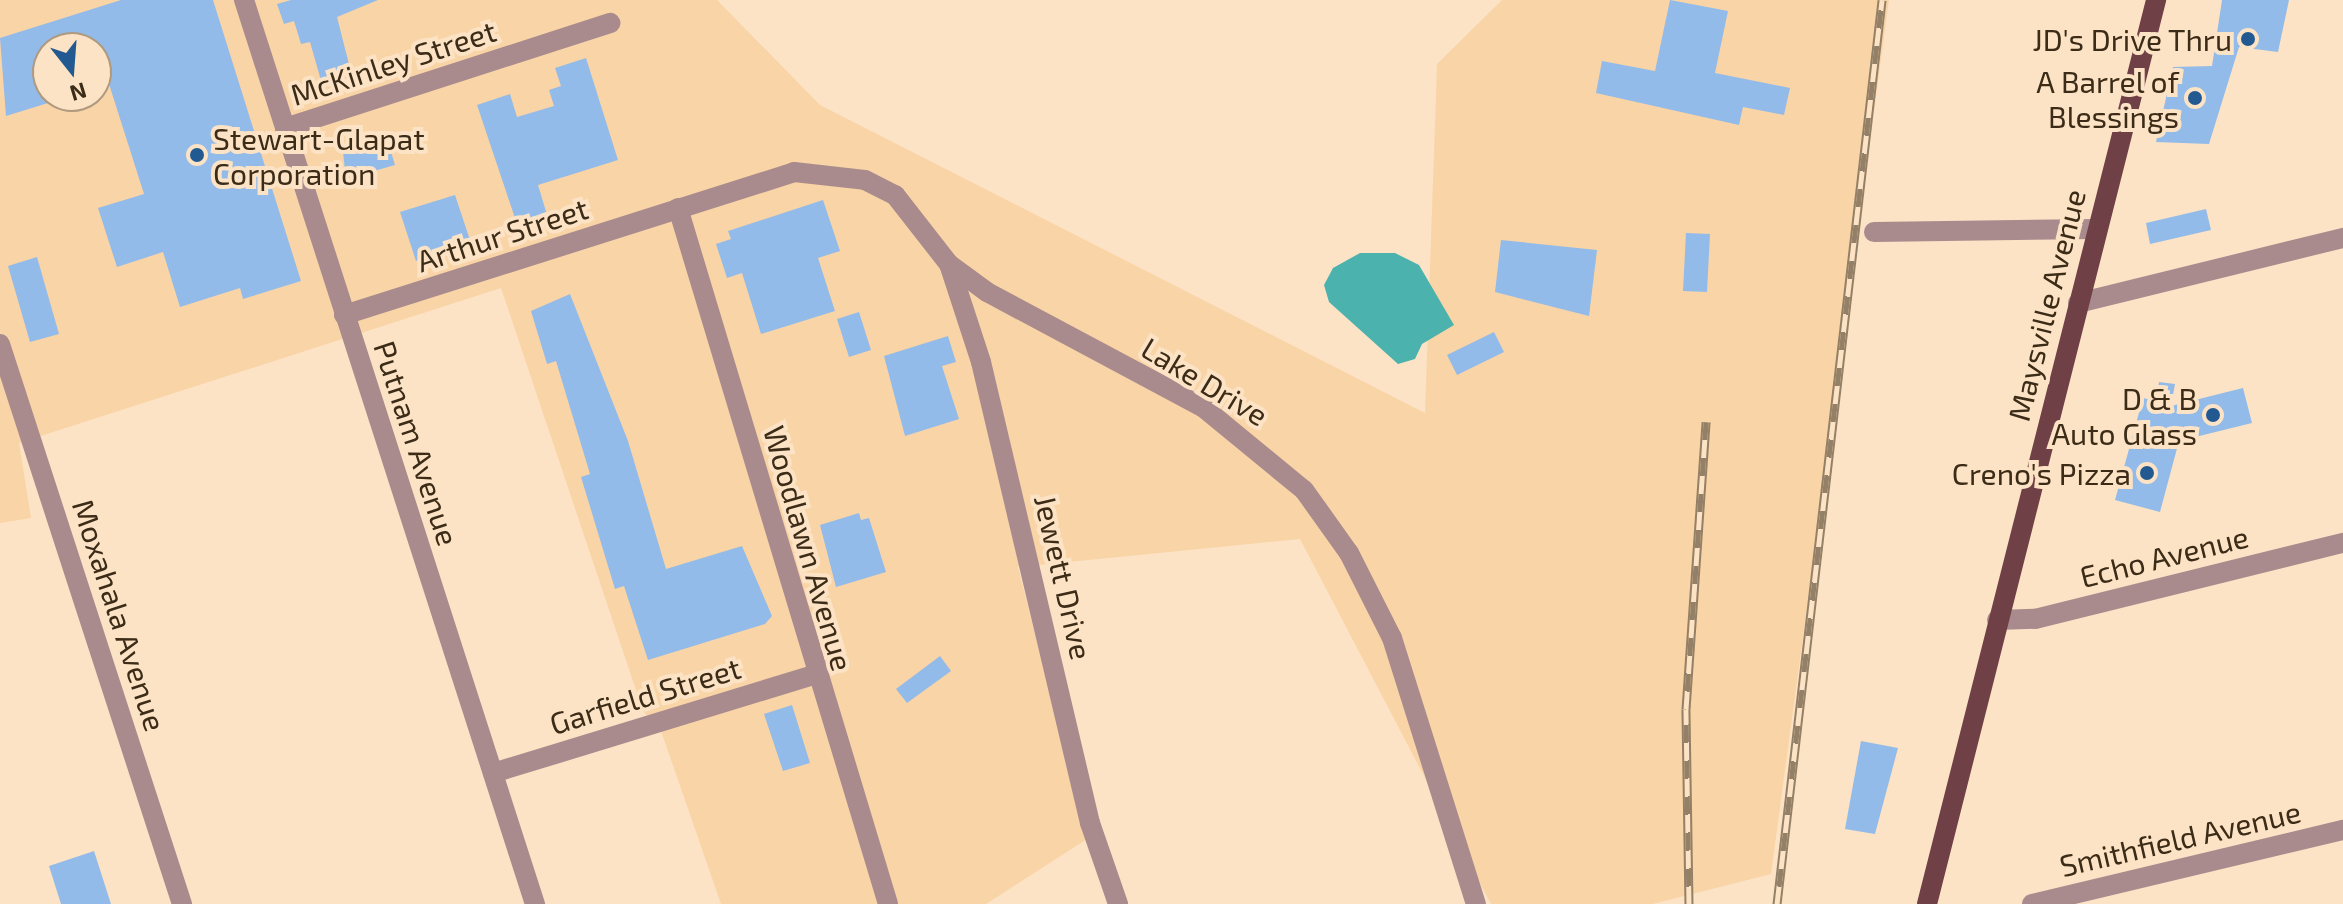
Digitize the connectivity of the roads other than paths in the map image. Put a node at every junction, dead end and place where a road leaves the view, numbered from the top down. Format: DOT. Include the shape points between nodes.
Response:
graph roads {
  1 [pos="244,0"];
  2 [pos="2156,0"];
  3 [pos="611,23"];
  4 [pos="285,128"];
  5 [pos="678,208"];
  6 [pos="2097,229"];
  7 [pos="1874,232"];
  8 [pos="2343,238"];
  9 [pos="949,264"];
  10 [pos="2078,303"];
  11 [pos="344,315"];
  12 [pos="0,344"];
  13 [pos="2343,543"];
  14 [pos="1997,620"];
  15 [pos="814,675"];
  16 [pos="493,773"];
  17 [pos="2343,830"];
  18 [pos="182,904"];
  19 [pos="535,904"];
  20 [pos="888,904"];
  21 [pos="1118,904"];
  22 [pos="1476,904"];
  23 [pos="1927,904"];
  24 [pos="2032,904"];
  1 -- 4 [label="street, Putnam Avenue"];
  2 -- 6 [label="main road, Maysville Avenue"];
  3 -- 4 [label="street, McKinley Street"];
  4 -- 11 [label="street, Putnam Avenue"];
  5 -- 9 [label="street, Lake Drive" via="794,172 824,170 895,195"];
  5 -- 11 [label="street, Arthur Street"];
  5 -- 15 [label="street, Woodlawn Avenue"];
  6 -- 7 [label="street" via="1991,225"];
  6 -- 10 [label="main road, Maysville Avenue"];
  8 -- 10 [label="street"];
  9 -- 21 [label="street, Jewett Drive" via="985,377 1090,823"];
  9 -- 22 [label="street, Lake Drive" via="1020,311 1204,408 1304,490 1349,553 1392,638"];
  10 -- 14 [label="main road, Maysville Avenue"];
  11 -- 16 [label="street, Putnam Avenue"];
  12 -- 18 [label="street, Moxahala Avenue"];
  13 -- 14 [label="street, Echo Avenue" via="2035,619"];
  14 -- 23 [label="main road, Maysville Avenue"];
  15 -- 16 [label="street, Garfield Street"];
  15 -- 20 [label="street, Woodlawn Avenue"];
  16 -- 19 [label="street, Putnam Avenue"];
  17 -- 24 [label="street, Smithfield Avenue"];
}
